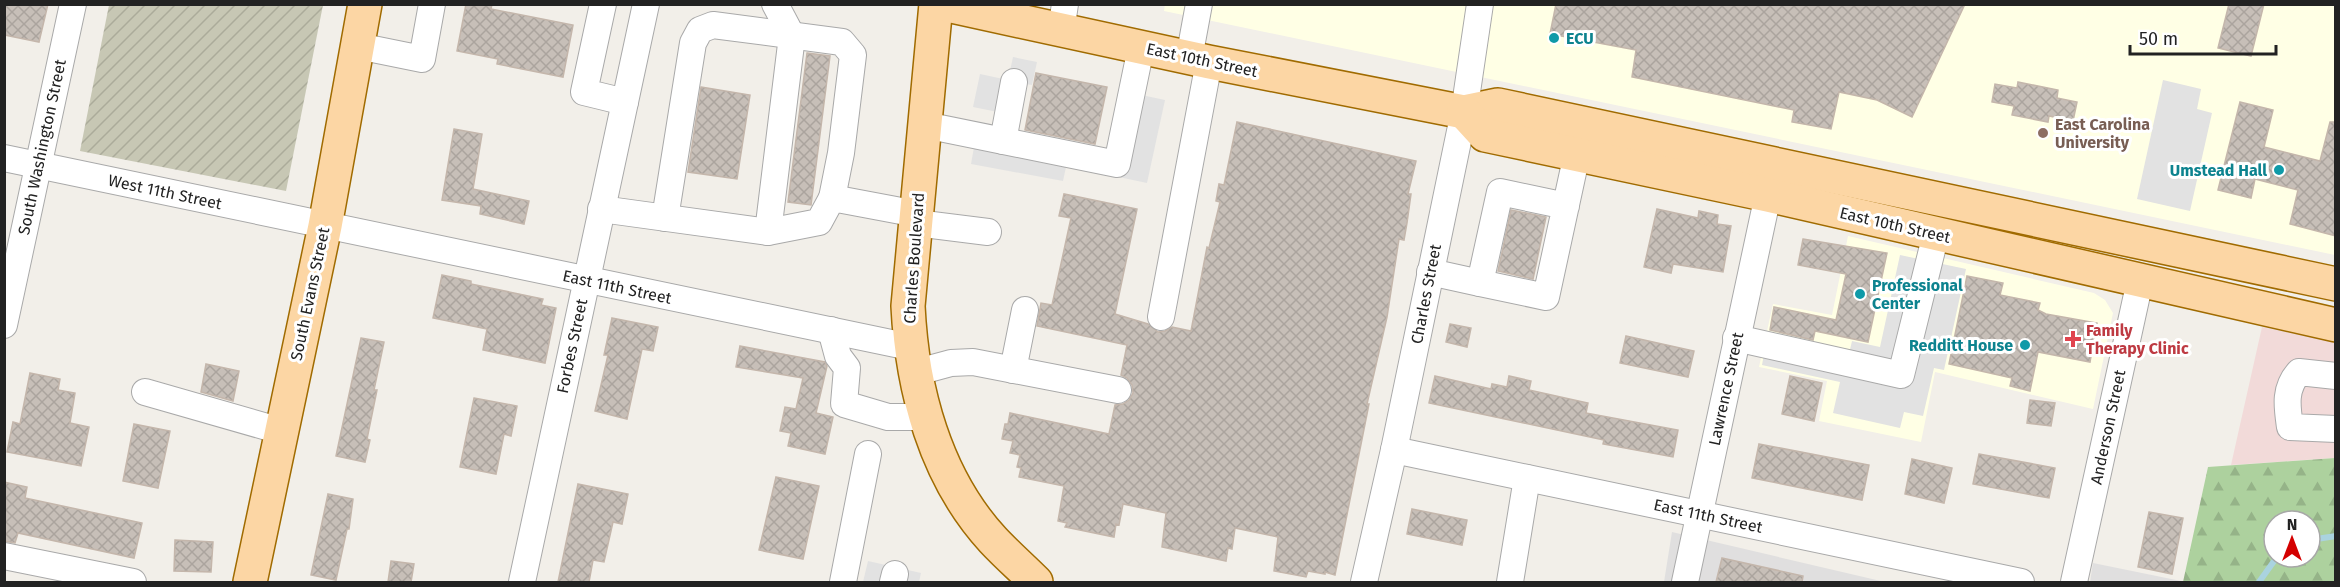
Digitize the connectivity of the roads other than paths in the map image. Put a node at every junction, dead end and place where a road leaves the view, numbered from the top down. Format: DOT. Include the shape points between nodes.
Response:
graph roads {
  1 [pos="73,4"];
  2 [pos="365,4"];
  3 [pos="432,4"];
  4 [pos="603,4"];
  5 [pos="646,4"];
  6 [pos="775,4"];
  7 [pos="936,4"];
  8 [pos="942,4"];
  9 [pos="1199,4"];
  10 [pos="1480,4"];
  11 [pos="1063,18"];
  12 [pos="792,36"];
  13 [pos="358,46"];
  14 [pos="1141,48"];
  15 [pos="1199,60"];
  16 [pos="1014,82"];
  17 [pos="625,102"];
  18 [pos="1464,112"];
  19 [pos="925,125"];
  20 [pos="1003,141"];
  21 [pos="1577,154"];
  22 [pos="4,158"];
  23 [pos="39,165"];
  24 [pos="1768,195"];
  25 [pos="832,198"];
  26 [pos="1566,206"];
  27 [pos="601,209"];
  28 [pos="665,218"];
  29 [pos="917,218"];
  30 [pos="325,226"];
  31 [pos="768,232"];
  32 [pos="988,232"];
  33 [pos="2088,232"];
  34 [pos="1936,234"];
  35 [pos="1967,242"];
  36 [pos="1430,272"];
  37 [pos="586,280"];
  38 [pos="2140,281"];
  39 [pos="1480,283"];
  40 [pos="2336,285"];
  41 [pos="1025,310"];
  42 [pos="1161,317"];
  43 [pos="4,325"];
  44 [pos="2336,325"];
  45 [pos="831,330"];
  46 [pos="1736,338"];
  47 [pos="912,360"];
  48 [pos="1013,370"];
  49 [pos="2336,376"];
  50 [pos="1118,390"];
  51 [pos="145,392"];
  52 [pos="926,417"];
  53 [pos="2336,429"];
  54 [pos="281,431"];
  55 [pos="1394,450"];
  56 [pos="868,454"];
  57 [pos="1527,478"];
  58 [pos="1699,514"];
  59 [pos="4,556"];
  60 [pos="2075,578"];
  61 [pos="133,582"];
  62 [pos="250,582"];
  63 [pos="522,582"];
  64 [pos="843,582"];
  65 [pos="1036,582"];
  66 [pos="1364,582"];
  67 [pos="1510,582"];
  68 [pos="1685,582"];
  69 [pos="2021,582"];
  1 -- 23 [label="street, South Washington Street"];
  2 -- 13 [label="main road, South Evans Street"];
  3 -- 13 [label="street" via="423,59"];
  4 -- 17 [label="street" via="584,92"];
  5 -- 17 [label="street, Forbes Street"];
  6 -- 12 [label="street"];
  7 -- 19 [label="main road, Charles Boulevard"];
  8 -- 11 [label="main road, East 10th Street"];
  9 -- 15 [label="street"];
  10 -- 18 [label="street, Charles Street"];
  11 -- 14 [label="main road, East 10th Street"];
  12 -- 25 [label="street" via="842,42 853,55"];
  12 -- 28 [label="street" via="713,25 700,30 693,43"];
  12 -- 31 [label="street"];
  13 -- 30 [label="main road, South Evans Street"];
  14 -- 15 [label="main road, East 10th Street"];
  14 -- 20 [label="street" via="1117,164"];
  15 -- 18 [label="main road, East 10th Street"];
  15 -- 42 [label="street"];
  16 -- 20 [label="street"];
  17 -- 27 [label="street, Forbes Street"];
  18 -- 21 [label="main road, East 10th Street" via="1485,135"];
  18 -- 33 [label="main road, East 10th Street" via="1498,105"];
  18 -- 36 [label="street, Charles Street"];
  19 -- 20 [label="street"];
  19 -- 29 [label="main road, Charles Boulevard"];
  21 -- 24 [label="main road, East 10th Street"];
  21 -- 26 [label="street"];
  22 -- 23 [label="street, West 11th Street"];
  23 -- 30 [label="street, West 11th Street"];
  23 -- 43 [label="street, South Washington Street"];
  24 -- 34 [label="main road, East 10th Street"];
  24 -- 46 [label="street, Lawrence Street"];
  25 -- 29 [label="street"];
  25 -- 31 [label="street" via="819,222"];
  26 -- 39 [label="street" via="1500,192"];
  26 -- 39 [label="street" via="1546,297"];
  27 -- 28 [label="street"];
  27 -- 37 [label="street, Forbes Street"];
  28 -- 31 [label="street"];
  29 -- 32 [label="street"];
  29 -- 47 [label="main road, Charles Boulevard" via="908,306"];
  30 -- 37 [label="street, East 11th Street"];
  30 -- 54 [label="main road, South Evans Street"];
  33 -- 35 [label="main road" via="2083,242 2073,248"];
  33 -- 40 [label="main road, East 10th Street"];
  34 -- 35 [label="main road, East 10th Street"];
  34 -- 46 [label="street" via="1901,375"];
  35 -- 38 [label="main road, East 10th Street"];
  36 -- 39 [label="street"];
  36 -- 55 [label="street, Charles Street"];
  37 -- 45 [label="street, East 11th Street"];
  37 -- 63 [label="street, Forbes Street"];
  38 -- 44 [label="main road, East 10th Street"];
  38 -- 60 [label="street, Anderson Street"];
  41 -- 48 [label="street"];
  45 -- 47 [label="street, East 11th Street"];
  45 -- 52 [label="street" via="838,356 847,368 844,404 888,417"];
  46 -- 58 [label="street, Lawrence Street"];
  47 -- 48 [label="street" via="973,362"];
  47 -- 52 [label="main road, Charles Boulevard"];
  48 -- 50 [label="street"];
  49 -- 53 [label="street" via="2299,372 2286,397 2290,427"];
  51 -- 54 [label="street"];
  52 -- 65 [label="main road, Charles Boulevard" via="939,456 963,501 992,539"];
  54 -- 62 [label="main road, South Evans Street"];
  55 -- 57 [label="street, East 11th Street"];
  55 -- 66 [label="street, Charles Street"];
  56 -- 64 [label="street"];
  57 -- 58 [label="street, East 11th Street"];
  57 -- 67 [label="street"];
  58 -- 68 [label="street, Lawrence Street"];
  58 -- 69 [label="street, East 11th Street"];
  59 -- 61 [label="street"];
}
